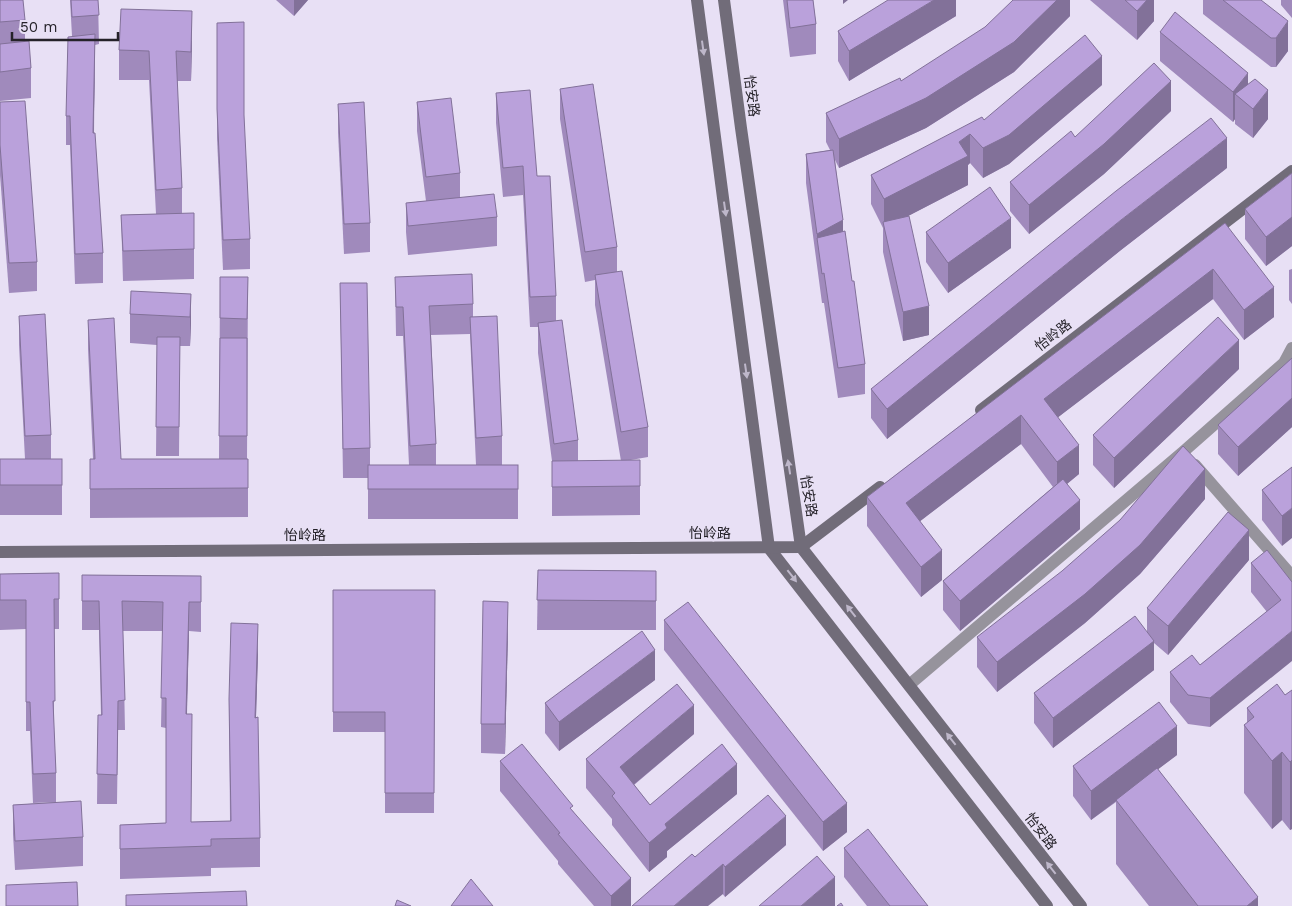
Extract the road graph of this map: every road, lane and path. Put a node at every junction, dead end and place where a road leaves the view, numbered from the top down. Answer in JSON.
{"nodes":[{"id":1,"x":697,"y":0,"type":"edge"},
{"id":2,"x":724,"y":0,"type":"edge"},
{"id":3,"x":1292,"y":171,"type":"edge"},
{"id":4,"x":1292,"y":348,"type":"edge"},
{"id":5,"x":968,"y":420,"type":"edge"},
{"id":6,"x":1183,"y":452,"type":"junction"},
{"id":7,"x":888,"y":480,"type":"edge"},
{"id":8,"x":802,"y":547,"type":"junction"},
{"id":9,"x":769,"y":548,"type":"junction"},
{"id":10,"x":0,"y":552,"type":"edge"},
{"id":11,"x":1292,"y":576,"type":"edge"},
{"id":12,"x":909,"y":685,"type":"junction"},
{"id":13,"x":1047,"y":906,"type":"edge"},
{"id":14,"x":1081,"y":906,"type":"edge"}],
"edges":[{"from":1,"to":9,"type":"street","one_way":true},
{"from":8,"to":2,"type":"street","name":"怡安路","one_way":true},
{"from":3,"to":5,"type":"street","name":"怡岭路"},
{"from":4,"to":6,"type":"street"},
{"from":6,"to":11,"type":"street"},
{"from":6,"to":12,"type":"street"},
{"from":7,"to":8,"type":"street"},
{"from":8,"to":9,"type":"street","name":"怡岭路"},
{"from":12,"to":8,"type":"street","name":"怡安路","one_way":true},
{"from":9,"to":10,"type":"street","name":"怡岭路"},
{"from":9,"to":13,"type":"street","one_way":true},
{"from":14,"to":12,"type":"street","name":"怡安路","one_way":true}]}
